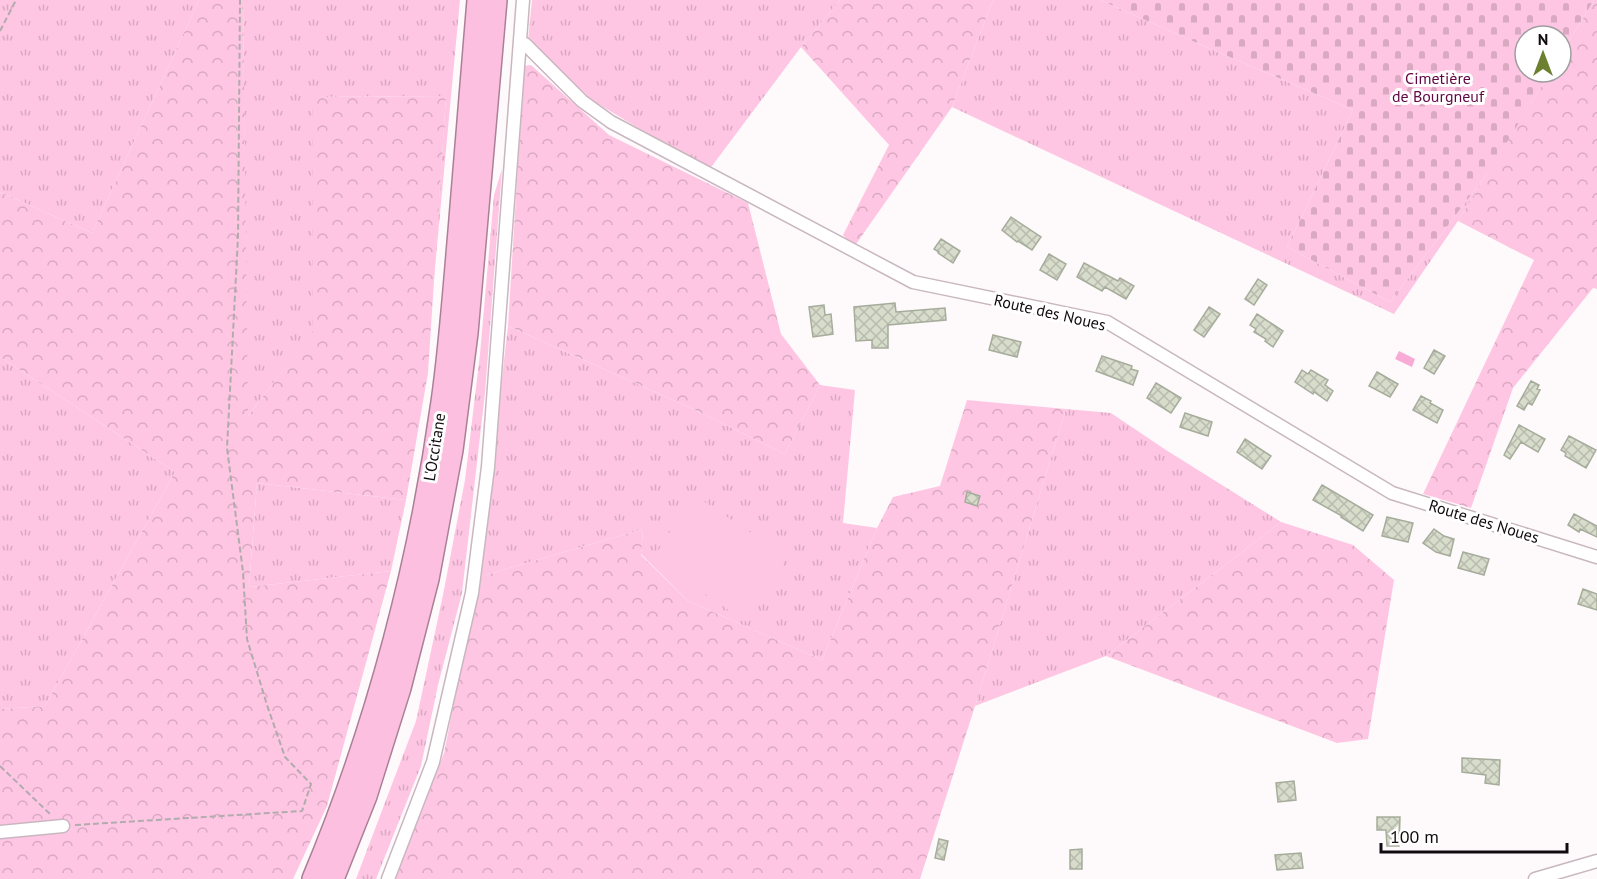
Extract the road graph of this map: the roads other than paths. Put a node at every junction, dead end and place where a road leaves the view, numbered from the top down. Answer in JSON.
{"nodes":[{"id":1,"x":478,"y":0,"type":"edge"},
{"id":2,"x":495,"y":0,"type":"edge"},
{"id":3,"x":523,"y":0,"type":"edge"},
{"id":4,"x":520,"y":44,"type":"junction"},
{"id":5,"x":1597,"y":557,"type":"edge"},
{"id":6,"x":63,"y":826,"type":"road end"},
{"id":7,"x":0,"y":832,"type":"edge"},
{"id":8,"x":1597,"y":861,"type":"edge"},
{"id":9,"x":313,"y":879,"type":"edge"},
{"id":10,"x":333,"y":879,"type":"edge"},
{"id":11,"x":388,"y":879,"type":"edge"},
{"id":12,"x":1535,"y":879,"type":"edge"}],
"edges":[{"from":1,"to":9,"type":"highway","name":"L'Occitane"},
{"from":2,"to":10,"type":"highway","name":"L'Occitane"},
{"from":3,"to":4,"type":"street"},
{"from":4,"to":5,"type":"street","name":"Route des Noues"},
{"from":4,"to":11,"type":"street"},
{"from":6,"to":7,"type":"street"},
{"from":8,"to":12,"type":"street"}]}
